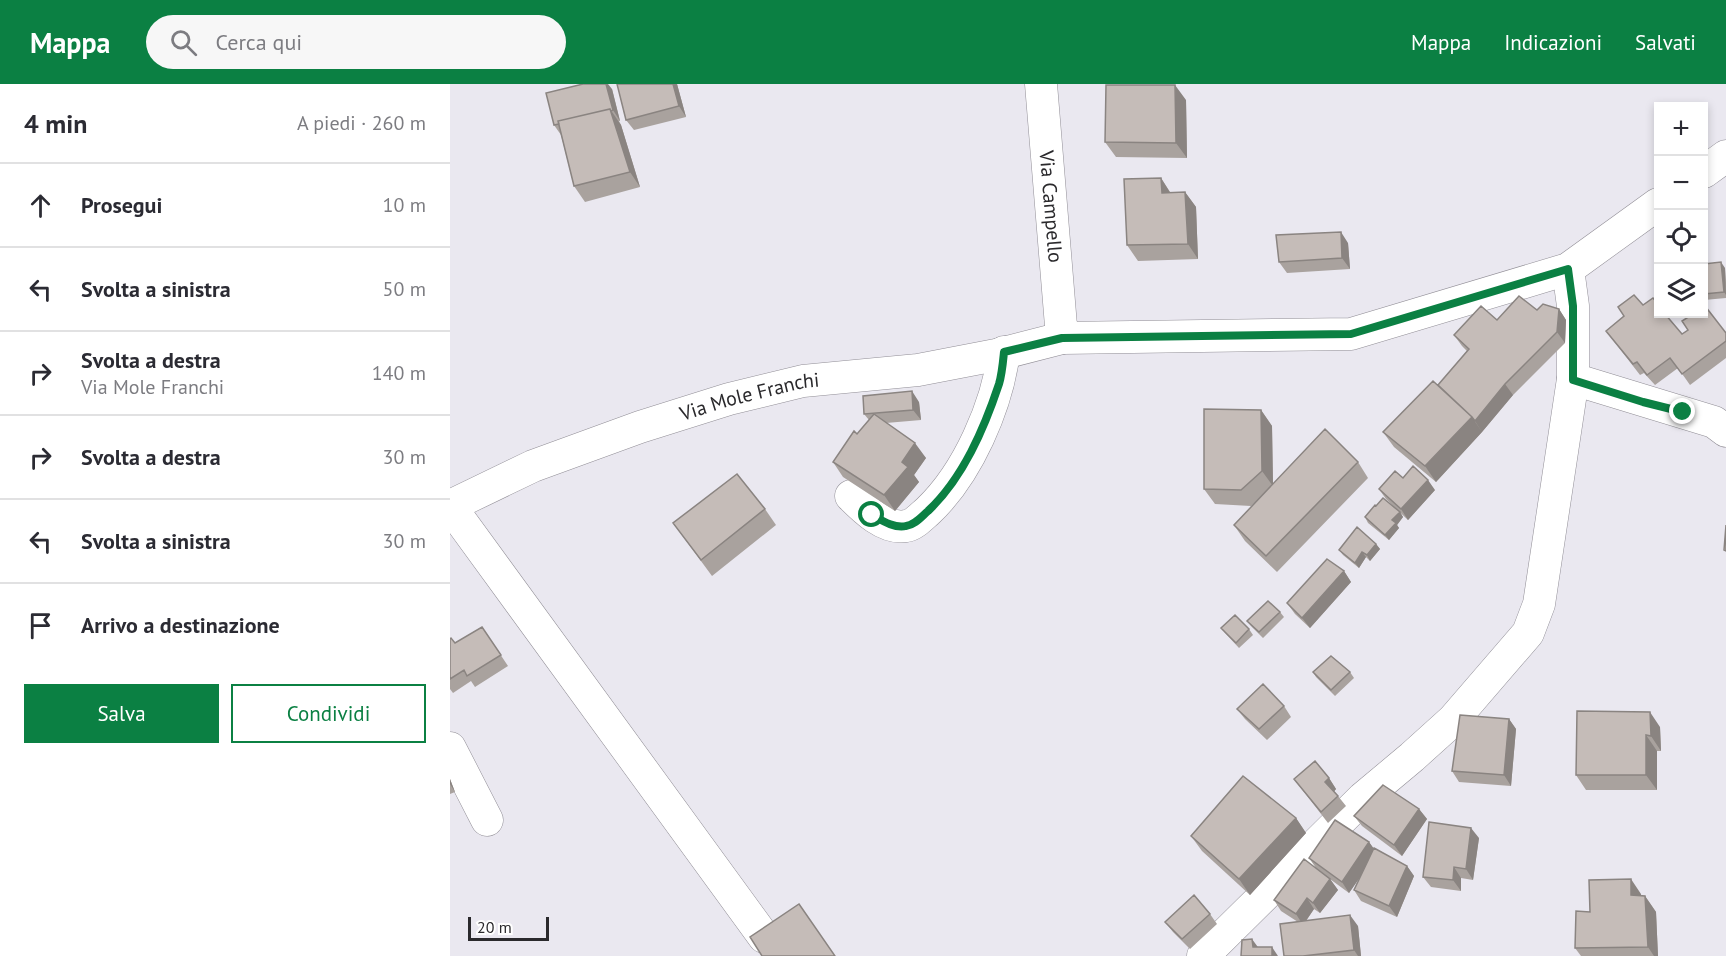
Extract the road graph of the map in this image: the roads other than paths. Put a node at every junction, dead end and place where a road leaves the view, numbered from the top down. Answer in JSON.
{"nodes":[{"id":1,"x":1041,"y":84,"type":"edge"},
{"id":2,"x":1726,"y":156,"type":"edge"},
{"id":3,"x":1708,"y":169,"type":"edge"},
{"id":4,"x":1654,"y":208,"type":"edge"},
{"id":5,"x":1568,"y":269,"type":"junction"},
{"id":6,"x":1061,"y":333,"type":"junction"},
{"id":7,"x":1004,"y":352,"type":"junction"},
{"id":8,"x":1573,"y":380,"type":"junction"},
{"id":9,"x":1726,"y":432,"type":"edge"},
{"id":10,"x":851,"y":496,"type":"dead end"},
{"id":11,"x":450,"y":506,"type":"edge"},
{"id":12,"x":450,"y":748,"type":"edge"},
{"id":13,"x":487,"y":820,"type":"dead end"},
{"id":14,"x":764,"y":937,"type":"edge"},
{"id":15,"x":1203,"y":956,"type":"edge"}],
"edges":[{"from":1,"to":6,"type":"street","name":"Via Campello"},
{"from":2,"to":3,"type":"street"},
{"from":4,"to":5,"type":"street","name":"Via Mole Franchi"},
{"from":5,"to":6,"type":"street","name":"Via Mole Franchi"},
{"from":5,"to":8,"type":"street"},
{"from":6,"to":7,"type":"street","name":"Via Mole Franchi"},
{"from":7,"to":10,"type":"street"},
{"from":7,"to":11,"type":"street","name":"Via Mole Franchi"},
{"from":8,"to":9,"type":"street"},
{"from":8,"to":15,"type":"street"},
{"from":11,"to":14,"type":"street"},
{"from":12,"to":13,"type":"street"}]}
